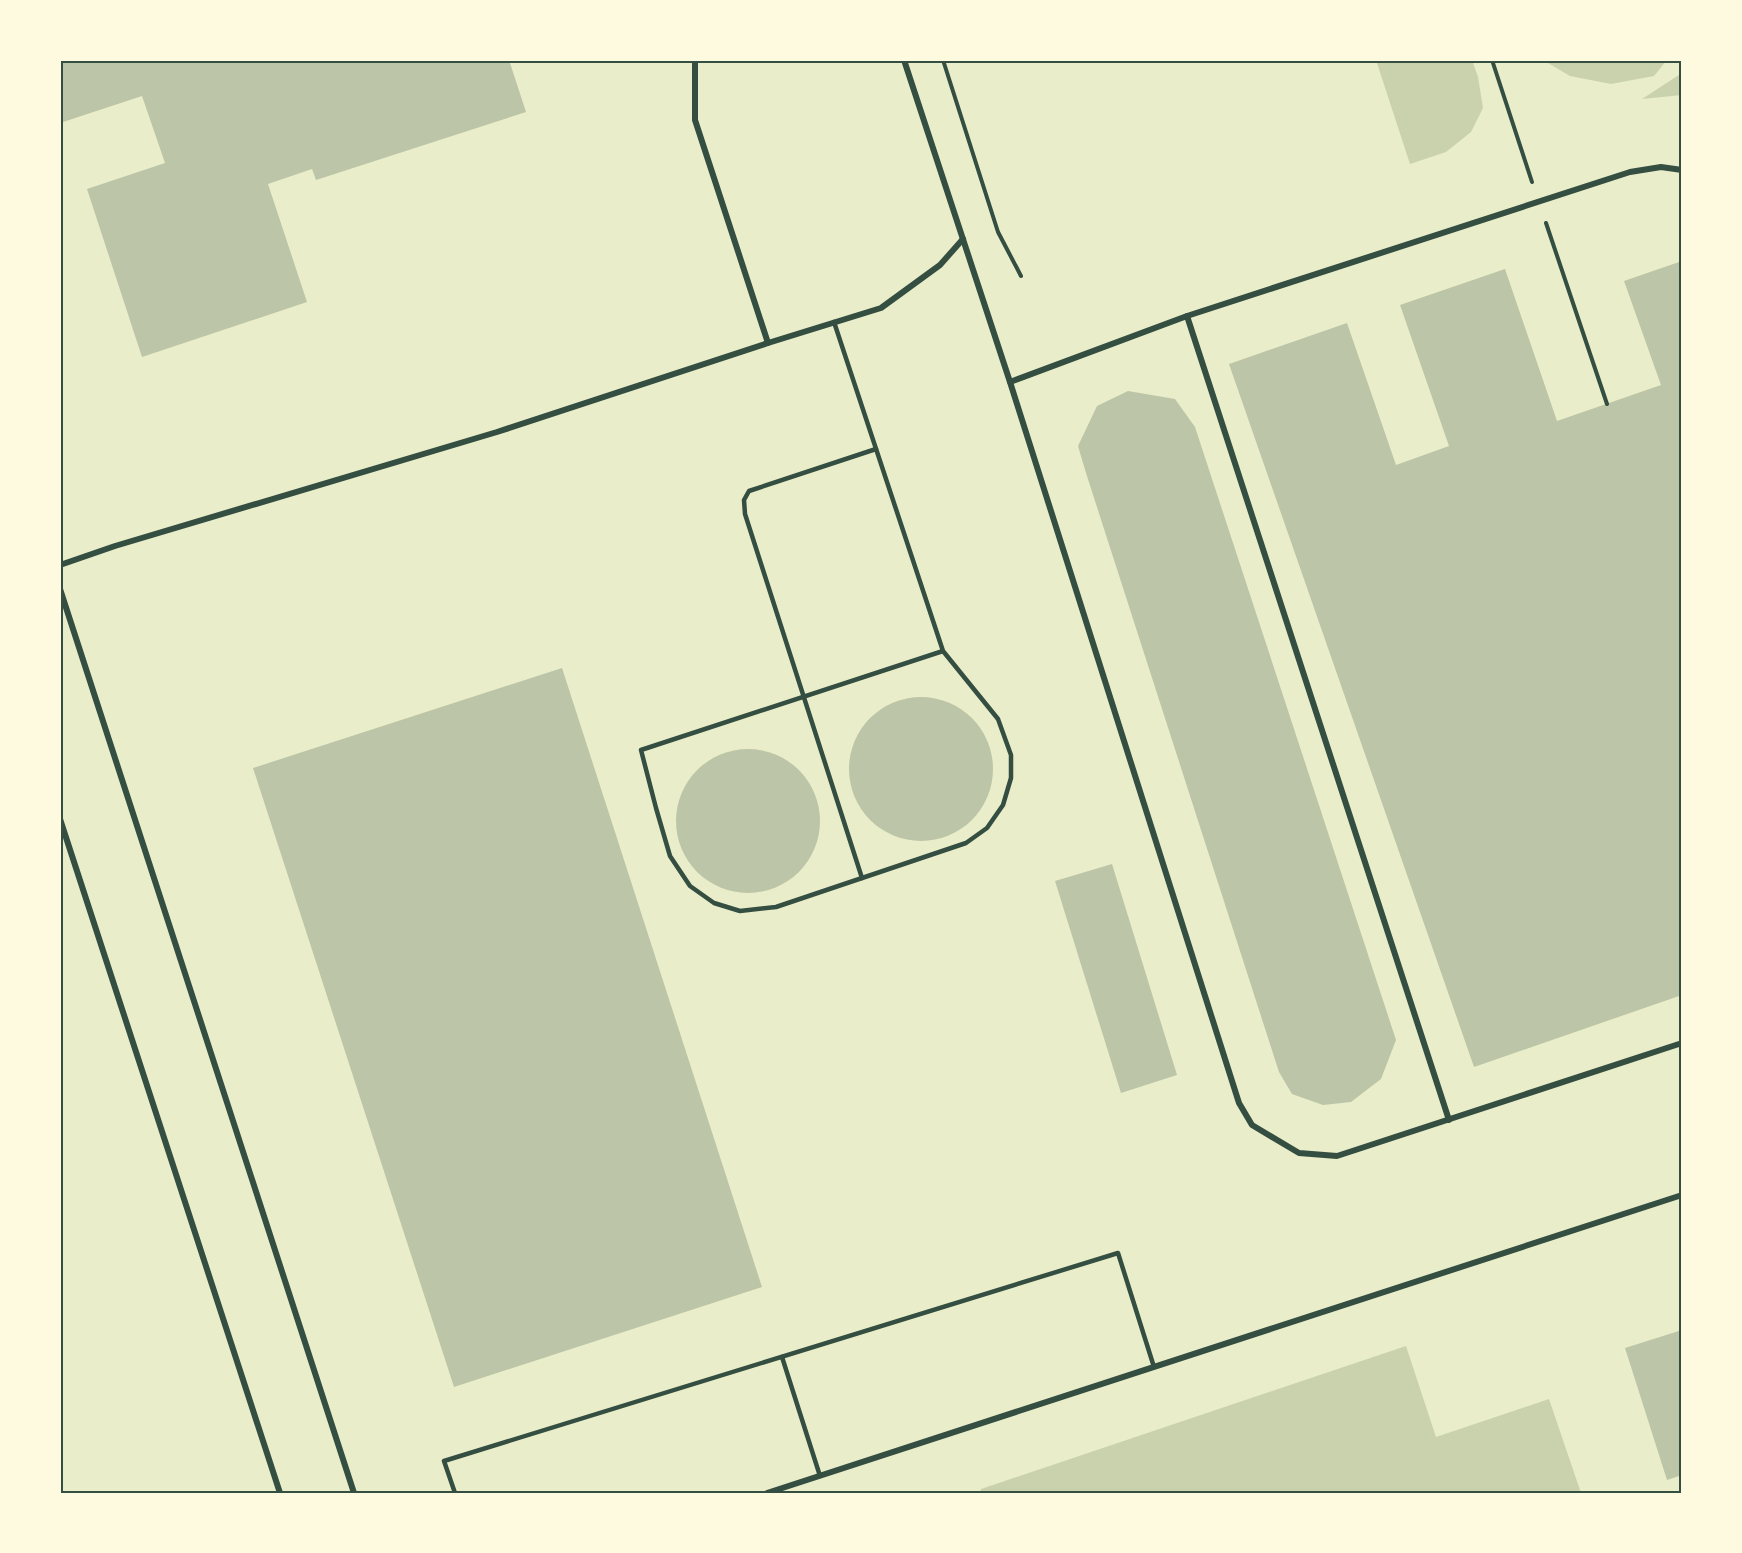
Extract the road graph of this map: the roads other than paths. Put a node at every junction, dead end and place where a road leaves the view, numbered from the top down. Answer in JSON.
{"nodes":[{"id":1,"x":695,"y":60,"type":"edge"},
{"id":2,"x":904,"y":60,"type":"edge"},
{"id":3,"x":1682,"y":170,"type":"edge"},
{"id":4,"x":963,"y":239,"type":"junction"},
{"id":5,"x":1187,"y":316,"type":"junction"},
{"id":6,"x":834,"y":322,"type":"junction"},
{"id":7,"x":768,"y":343,"type":"junction"},
{"id":8,"x":1010,"y":382,"type":"junction"},
{"id":9,"x":876,"y":448,"type":"junction"},
{"id":10,"x":60,"y":565,"type":"edge"},
{"id":11,"x":60,"y":589,"type":"edge"},
{"id":12,"x":943,"y":651,"type":"junction"},
{"id":13,"x":804,"y":697,"type":"junction"},
{"id":14,"x":60,"y":819,"type":"edge"},
{"id":15,"x":862,"y":878,"type":"junction"},
{"id":16,"x":1682,"y":1044,"type":"edge"},
{"id":17,"x":1449,"y":1120,"type":"junction"},
{"id":18,"x":1682,"y":1195,"type":"edge"},
{"id":19,"x":782,"y":1357,"type":"junction"},
{"id":20,"x":1155,"y":1367,"type":"junction"},
{"id":21,"x":819,"y":1476,"type":"junction"},
{"id":22,"x":280,"y":1493,"type":"edge"},
{"id":23,"x":354,"y":1493,"type":"edge"},
{"id":24,"x":455,"y":1493,"type":"edge"},
{"id":25,"x":767,"y":1493,"type":"edge"}],
"edges":[{"from":1,"to":7,"type":"street"},
{"from":2,"to":4,"type":"street"},
{"from":3,"to":5,"type":"street"},
{"from":4,"to":6,"type":"street"},
{"from":4,"to":8,"type":"street"},
{"from":5,"to":8,"type":"street"},
{"from":5,"to":17,"type":"street"},
{"from":6,"to":7,"type":"street"},
{"from":6,"to":9,"type":"lane"},
{"from":7,"to":10,"type":"street"},
{"from":8,"to":17,"type":"street"},
{"from":9,"to":12,"type":"lane"},
{"from":9,"to":13,"type":"lane"},
{"from":11,"to":23,"type":"street"},
{"from":12,"to":13,"type":"lane"},
{"from":12,"to":15,"type":"lane"},
{"from":13,"to":15,"type":"lane"},
{"from":13,"to":15,"type":"lane"},
{"from":14,"to":22,"type":"street"},
{"from":16,"to":17,"type":"street"},
{"from":18,"to":20,"type":"street"},
{"from":19,"to":20,"type":"lane"},
{"from":19,"to":21,"type":"lane"},
{"from":19,"to":24,"type":"lane"},
{"from":20,"to":21,"type":"street"},
{"from":21,"to":25,"type":"street"}]}
